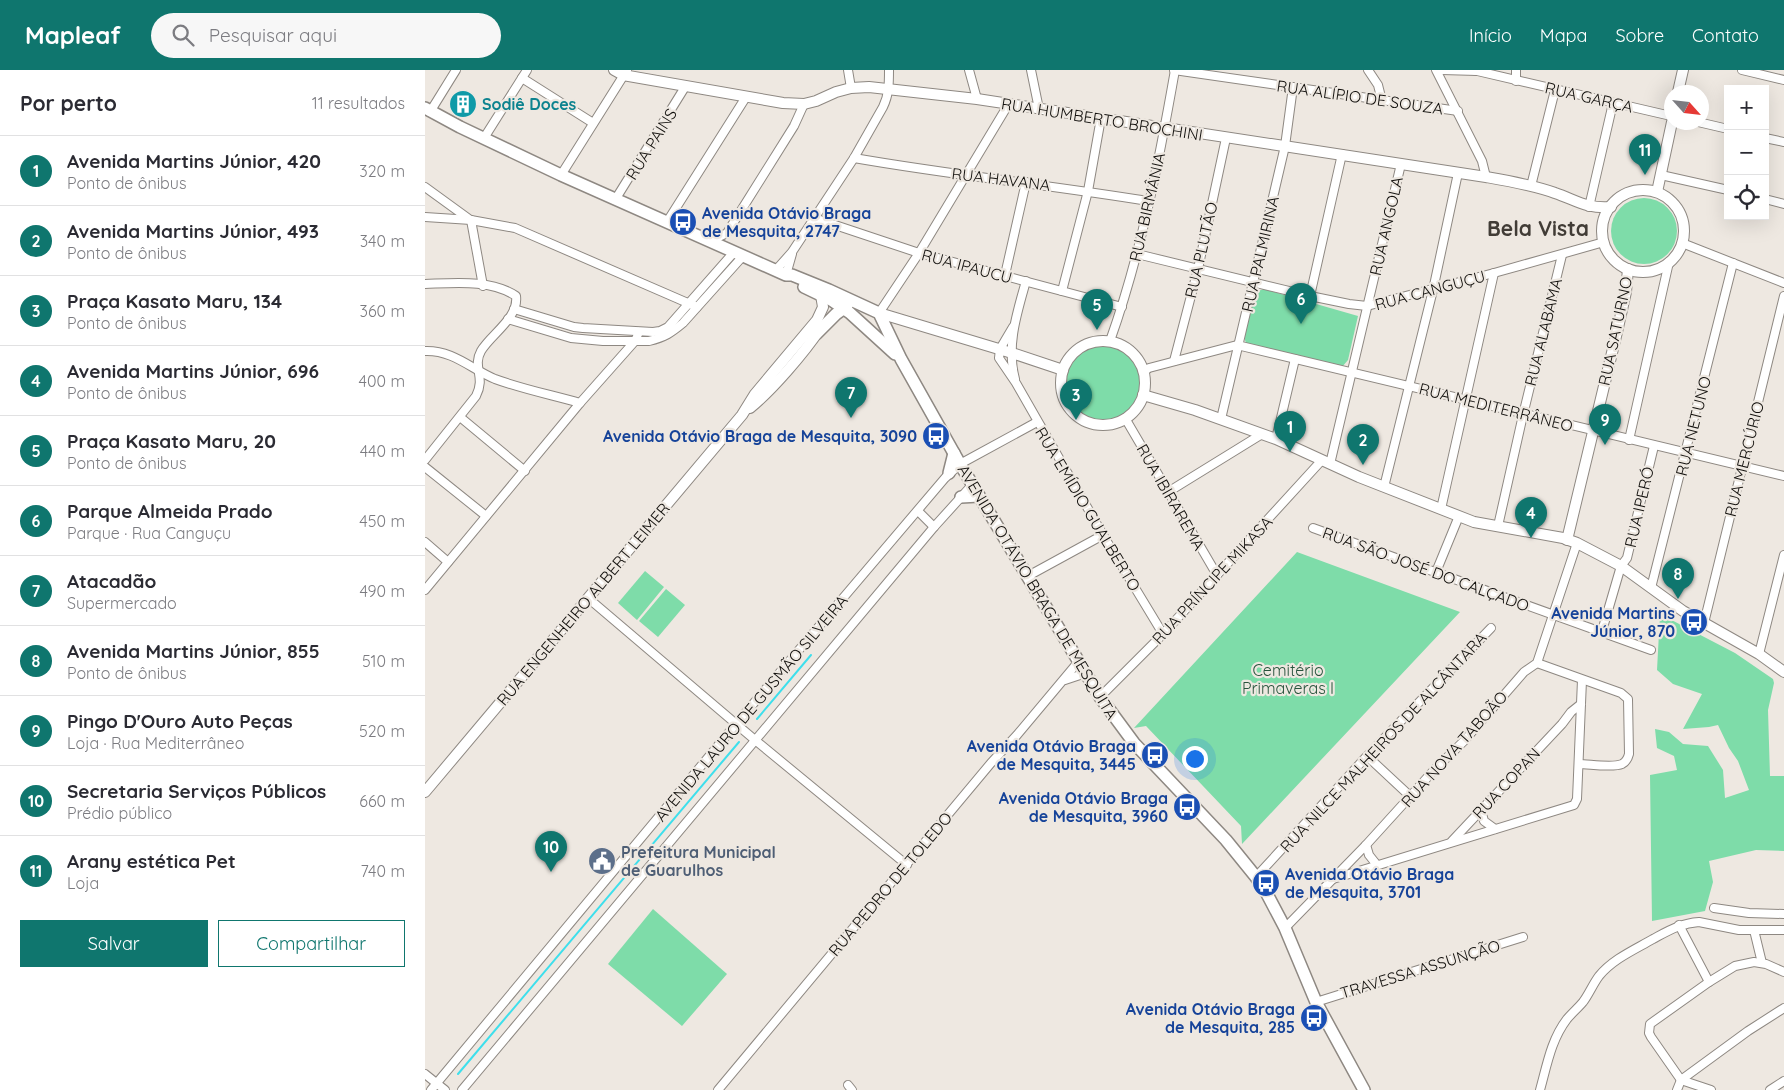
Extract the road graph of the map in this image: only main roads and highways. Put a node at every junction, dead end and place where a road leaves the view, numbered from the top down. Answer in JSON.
{"nodes":[{"id":1,"x":427,"y":110,"type":"edge"},
{"id":2,"x":827,"y":295,"type":"junction"},
{"id":3,"x":845,"y":308,"type":"junction"},
{"id":4,"x":879,"y":313,"type":"junction"},
{"id":5,"x":816,"y":334,"type":"road end"},
{"id":6,"x":901,"y":359,"type":"junction"},
{"id":7,"x":954,"y":453,"type":"junction"},
{"id":8,"x":949,"y":473,"type":"road end"},
{"id":9,"x":961,"y":496,"type":"road end"},
{"id":10,"x":979,"y":496,"type":"junction"},
{"id":11,"x":1364,"y":1090,"type":"edge"}],
"edges":[{"from":1,"to":2,"type":"main road"},
{"from":2,"to":3,"type":"main road"},
{"from":2,"to":4,"type":"main road"},
{"from":3,"to":4,"type":"main road"},
{"from":3,"to":5,"type":"main road"},
{"from":3,"to":6,"type":"main road","name":"AVENIDA OTÁVIO BRAGA DE MESQUITA"},
{"from":4,"to":6,"type":"main road","name":"AVENIDA OTÁVIO BRAGA DE MESQUITA"},
{"from":6,"to":7,"type":"main road","name":"AVENIDA OTÁVIO BRAGA DE MESQUITA"},
{"from":7,"to":8,"type":"main road"},
{"from":7,"to":10,"type":"main road","name":"AVENIDA OTÁVIO BRAGA DE MESQUITA"},
{"from":9,"to":10,"type":"main road"},
{"from":10,"to":11,"type":"main road","name":"AVENIDA OTÁVIO BRAGA DE MESQUITA"}]}
